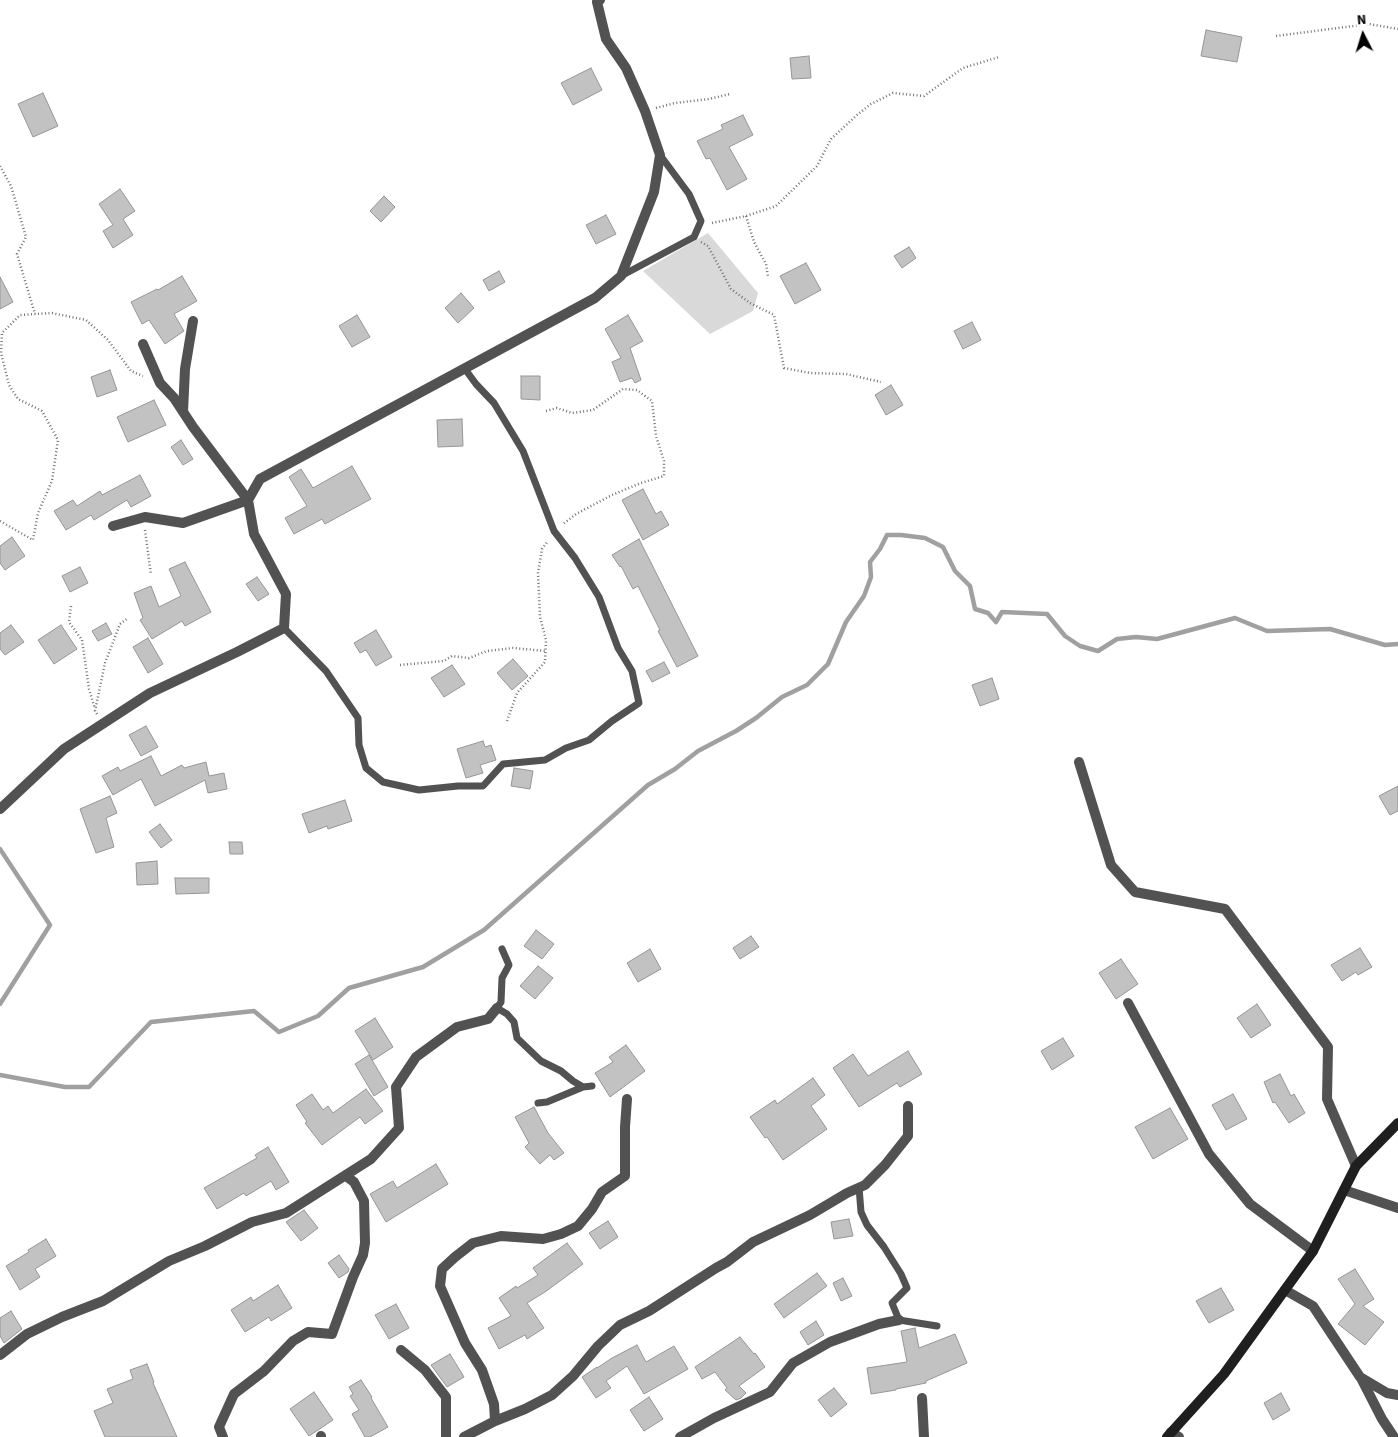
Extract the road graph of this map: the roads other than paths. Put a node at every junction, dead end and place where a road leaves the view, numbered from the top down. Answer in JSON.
{"nodes":[{"id":1,"x":598,"y":1,"type":"edge"},
{"id":2,"x":660,"y":155,"type":"junction"},
{"id":3,"x":621,"y":276,"type":"junction"},
{"id":4,"x":192,"y":321,"type":"dead end"},
{"id":5,"x":143,"y":344,"type":"dead end"},
{"id":6,"x":465,"y":369,"type":"junction"},
{"id":7,"x":183,"y":412,"type":"junction"},
{"id":8,"x":248,"y":500,"type":"junction"},
{"id":9,"x":113,"y":526,"type":"dead end"},
{"id":10,"x":284,"y":628,"type":"junction"},
{"id":11,"x":1079,"y":762,"type":"dead end"},
{"id":12,"x":0,"y":809,"type":"edge"},
{"id":13,"x":502,"y":948,"type":"dead end"},
{"id":14,"x":1128,"y":1003,"type":"dead end"},
{"id":15,"x":497,"y":1008,"type":"junction"},
{"id":16,"x":592,"y":1086,"type":"dead end"},
{"id":17,"x":583,"y":1087,"type":"junction"},
{"id":18,"x":627,"y":1099,"type":"dead end"},
{"id":19,"x":538,"y":1103,"type":"dead end"},
{"id":20,"x":908,"y":1106,"type":"dead end"},
{"id":21,"x":1398,"y":1123,"type":"edge"},
{"id":22,"x":1356,"y":1166,"type":"junction"},
{"id":23,"x":346,"y":1176,"type":"junction"},
{"id":24,"x":859,"y":1188,"type":"junction"},
{"id":25,"x":1344,"y":1190,"type":"junction"},
{"id":26,"x":1398,"y":1208,"type":"edge"},
{"id":27,"x":1312,"y":1251,"type":"junction"},
{"id":28,"x":1285,"y":1290,"type":"junction"},
{"id":29,"x":899,"y":1320,"type":"junction"},
{"id":30,"x":937,"y":1326,"type":"dead end"},
{"id":31,"x":401,"y":1350,"type":"dead end"},
{"id":32,"x":0,"y":1355,"type":"edge"},
{"id":33,"x":1360,"y":1377,"type":"junction"},
{"id":34,"x":1398,"y":1395,"type":"edge"},
{"id":35,"x":922,"y":1398,"type":"dead end"},
{"id":36,"x":495,"y":1421,"type":"junction"},
{"id":37,"x":1173,"y":1435,"type":"edge"},
{"id":38,"x":223,"y":1437,"type":"edge"},
{"id":39,"x":446,"y":1437,"type":"edge"},
{"id":40,"x":464,"y":1437,"type":"edge"},
{"id":41,"x":680,"y":1437,"type":"edge"},
{"id":42,"x":924,"y":1437,"type":"edge"},
{"id":43,"x":1394,"y":1437,"type":"edge"}],
"edges":[{"from":1,"to":2,"type":"street"},
{"from":2,"to":3,"type":"street"},
{"from":2,"to":3,"type":"lane"},
{"from":3,"to":6,"type":"street"},
{"from":4,"to":7,"type":"street"},
{"from":5,"to":7,"type":"street"},
{"from":6,"to":8,"type":"street"},
{"from":6,"to":10,"type":"lane"},
{"from":7,"to":8,"type":"street"},
{"from":8,"to":9,"type":"street"},
{"from":8,"to":10,"type":"street"},
{"from":10,"to":12,"type":"street"},
{"from":11,"to":22,"type":"street"},
{"from":13,"to":15,"type":"lane"},
{"from":14,"to":27,"type":"street"},
{"from":15,"to":17,"type":"lane"},
{"from":15,"to":23,"type":"street"},
{"from":16,"to":17,"type":"lane"},
{"from":17,"to":19,"type":"lane"},
{"from":18,"to":36,"type":"street"},
{"from":20,"to":24,"type":"street"},
{"from":21,"to":22,"type":"street"},
{"from":22,"to":25,"type":"street"},
{"from":23,"to":32,"type":"street"},
{"from":23,"to":38,"type":"street"},
{"from":24,"to":29,"type":"lane"},
{"from":24,"to":36,"type":"street"},
{"from":25,"to":26,"type":"street"},
{"from":25,"to":27,"type":"street"},
{"from":27,"to":28,"type":"street"},
{"from":28,"to":33,"type":"street"},
{"from":28,"to":37,"type":"street"},
{"from":29,"to":30,"type":"lane"},
{"from":29,"to":41,"type":"street"},
{"from":31,"to":39,"type":"street"},
{"from":33,"to":34,"type":"street"},
{"from":33,"to":43,"type":"street"},
{"from":35,"to":42,"type":"street"},
{"from":36,"to":40,"type":"street"}]}
